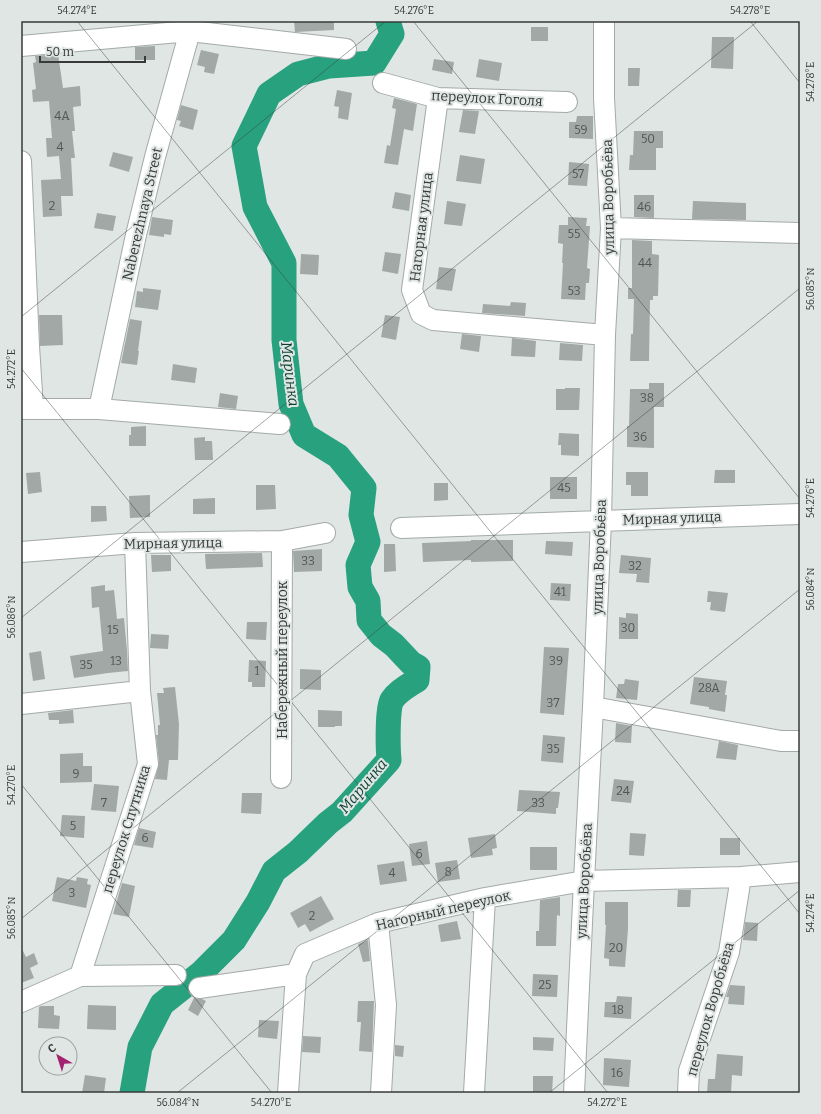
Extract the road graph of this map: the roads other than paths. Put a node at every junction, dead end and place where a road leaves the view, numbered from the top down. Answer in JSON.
{"nodes":[{"id":1,"x":604,"y":21,"type":"edge"},
{"id":2,"x":191,"y":26,"type":"edge"},
{"id":3,"x":21,"y":46,"type":"edge"},
{"id":4,"x":346,"y":49,"type":"dead end"},
{"id":5,"x":383,"y":83,"type":"dead end"},
{"id":6,"x":438,"y":98,"type":"junction"},
{"id":7,"x":567,"y":102,"type":"dead end"},
{"id":8,"x":21,"y":161,"type":"edge"},
{"id":9,"x":611,"y":228,"type":"junction"},
{"id":10,"x":800,"y":232,"type":"edge"},
{"id":11,"x":605,"y":335,"type":"junction"},
{"id":12,"x":25,"y":346,"type":"edge"},
{"id":13,"x":27,"y":408,"type":"edge"},
{"id":14,"x":99,"y":409,"type":"junction"},
{"id":15,"x":280,"y":424,"type":"dead end"},
{"id":16,"x":800,"y":514,"type":"edge"},
{"id":17,"x":600,"y":520,"type":"junction"},
{"id":18,"x":401,"y":528,"type":"dead end"},
{"id":19,"x":325,"y":532,"type":"dead end"},
{"id":20,"x":282,"y":541,"type":"junction"},
{"id":21,"x":135,"y":543,"type":"junction"},
{"id":22,"x":21,"y":552,"type":"edge"},
{"id":23,"x":140,"y":691,"type":"junction"},
{"id":24,"x":21,"y":704,"type":"edge"},
{"id":25,"x":593,"y":707,"type":"junction"},
{"id":26,"x":800,"y":741,"type":"edge"},
{"id":27,"x":281,"y":778,"type":"dead end"},
{"id":28,"x":800,"y":872,"type":"edge"},
{"id":29,"x":741,"y":877,"type":"junction"},
{"id":30,"x":584,"y":880,"type":"junction"},
{"id":31,"x":485,"y":898,"type":"junction"},
{"id":32,"x":378,"y":923,"type":"junction"},
{"id":33,"x":176,"y":974,"type":"dead end"},
{"id":34,"x":296,"y":974,"type":"junction"},
{"id":35,"x":80,"y":976,"type":"junction"},
{"id":36,"x":199,"y":988,"type":"dead end"},
{"id":37,"x":21,"y":1002,"type":"edge"},
{"id":38,"x":288,"y":1093,"type":"edge"},
{"id":39,"x":381,"y":1093,"type":"edge"},
{"id":40,"x":474,"y":1093,"type":"edge"},
{"id":41,"x":574,"y":1093,"type":"edge"},
{"id":42,"x":688,"y":1093,"type":"edge"}],
"edges":[{"from":1,"to":9,"type":"street","name":"улица Воробьёва"},
{"from":2,"to":3,"type":"street"},
{"from":2,"to":4,"type":"street"},
{"from":2,"to":14,"type":"street","name":"Naberezhnaya Street"},
{"from":5,"to":6,"type":"street","name":"переулок Гоголя"},
{"from":6,"to":7,"type":"street","name":"переулок Гоголя"},
{"from":6,"to":11,"type":"street","name":"Нагорная улица"},
{"from":8,"to":12,"type":"street"},
{"from":9,"to":10,"type":"street"},
{"from":9,"to":11,"type":"street","name":"улица Воробьёва"},
{"from":11,"to":17,"type":"street","name":"улица Воробьёва"},
{"from":12,"to":13,"type":"street"},
{"from":13,"to":14,"type":"street"},
{"from":14,"to":15,"type":"street"},
{"from":16,"to":17,"type":"street","name":"Мирная улица"},
{"from":17,"to":18,"type":"street","name":"Мирная улица"},
{"from":17,"to":25,"type":"street","name":"улица Воробьёва"},
{"from":19,"to":20,"type":"street","name":"Мирная улица"},
{"from":20,"to":21,"type":"street","name":"Мирная улица"},
{"from":20,"to":27,"type":"street","name":"Набережный переулок"},
{"from":21,"to":22,"type":"street","name":"Мирная улица"},
{"from":21,"to":23,"type":"street","name":"переулок Спутника"},
{"from":23,"to":24,"type":"street"},
{"from":23,"to":35,"type":"street","name":"переулок Спутника"},
{"from":25,"to":26,"type":"street"},
{"from":25,"to":30,"type":"street","name":"улица Воробьёва"},
{"from":28,"to":29,"type":"street","name":"Нагорный переулок"},
{"from":29,"to":30,"type":"street","name":"Нагорный переулок"},
{"from":29,"to":42,"type":"street","name":"переулок Воробьёва"},
{"from":30,"to":31,"type":"street","name":"Нагорный переулок"},
{"from":30,"to":41,"type":"street","name":"улица Воробьёва"},
{"from":31,"to":32,"type":"street","name":"Нагорный переулок"},
{"from":31,"to":40,"type":"street"},
{"from":32,"to":34,"type":"street","name":"Нагорный переулок"},
{"from":32,"to":39,"type":"street"},
{"from":33,"to":35,"type":"street"},
{"from":34,"to":36,"type":"street"},
{"from":34,"to":38,"type":"street"},
{"from":35,"to":37,"type":"street"}]}
